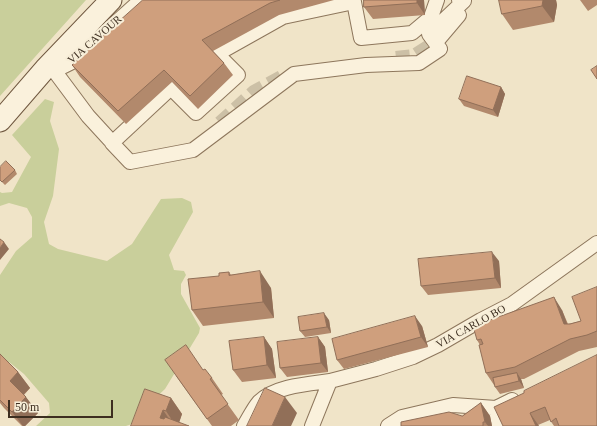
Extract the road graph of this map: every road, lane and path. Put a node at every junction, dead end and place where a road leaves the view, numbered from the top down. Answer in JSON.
{"nodes":[{"id":1,"x":111,"y":0,"type":"edge"},
{"id":2,"x":141,"y":0,"type":"edge"},
{"id":3,"x":437,"y":0,"type":"edge"},
{"id":4,"x":459,"y":0,"type":"edge"},
{"id":5,"x":473,"y":0,"type":"edge"},
{"id":6,"x":437,"y":41,"type":"tunnel mouth"},
{"id":7,"x":49,"y":69,"type":"junction"},
{"id":8,"x":0,"y":121,"type":"edge"},
{"id":9,"x":110,"y":140,"type":"dead end"},
{"id":10,"x":597,"y":243,"type":"edge"},
{"id":11,"x":330,"y":381,"type":"junction"},
{"id":12,"x":524,"y":394,"type":"edge"},
{"id":13,"x":496,"y":408,"type":"junction"},
{"id":14,"x":244,"y":426,"type":"edge"},
{"id":15,"x":312,"y":426,"type":"edge"},
{"id":16,"x":388,"y":426,"type":"edge"},
{"id":17,"x":496,"y":426,"type":"edge"}],
"edges":[{"from":1,"to":7,"type":"main road","name":"VIA CAVOUR"},
{"from":2,"to":7,"type":"street","name":"VIA CAVOUR"},
{"from":3,"to":4,"type":"street"},
{"from":5,"to":6,"type":"street"},
{"from":7,"to":8,"type":"main road","name":"VIA CAVOUR"},
{"from":7,"to":9,"type":"street"},
{"from":10,"to":11,"type":"street","name":"VIA CARLO BO"},
{"from":11,"to":14,"type":"street","name":"VIA CARLO BO"},
{"from":11,"to":15,"type":"street"},
{"from":12,"to":13,"type":"street"},
{"from":13,"to":16,"type":"street"},
{"from":13,"to":17,"type":"street"}]}
